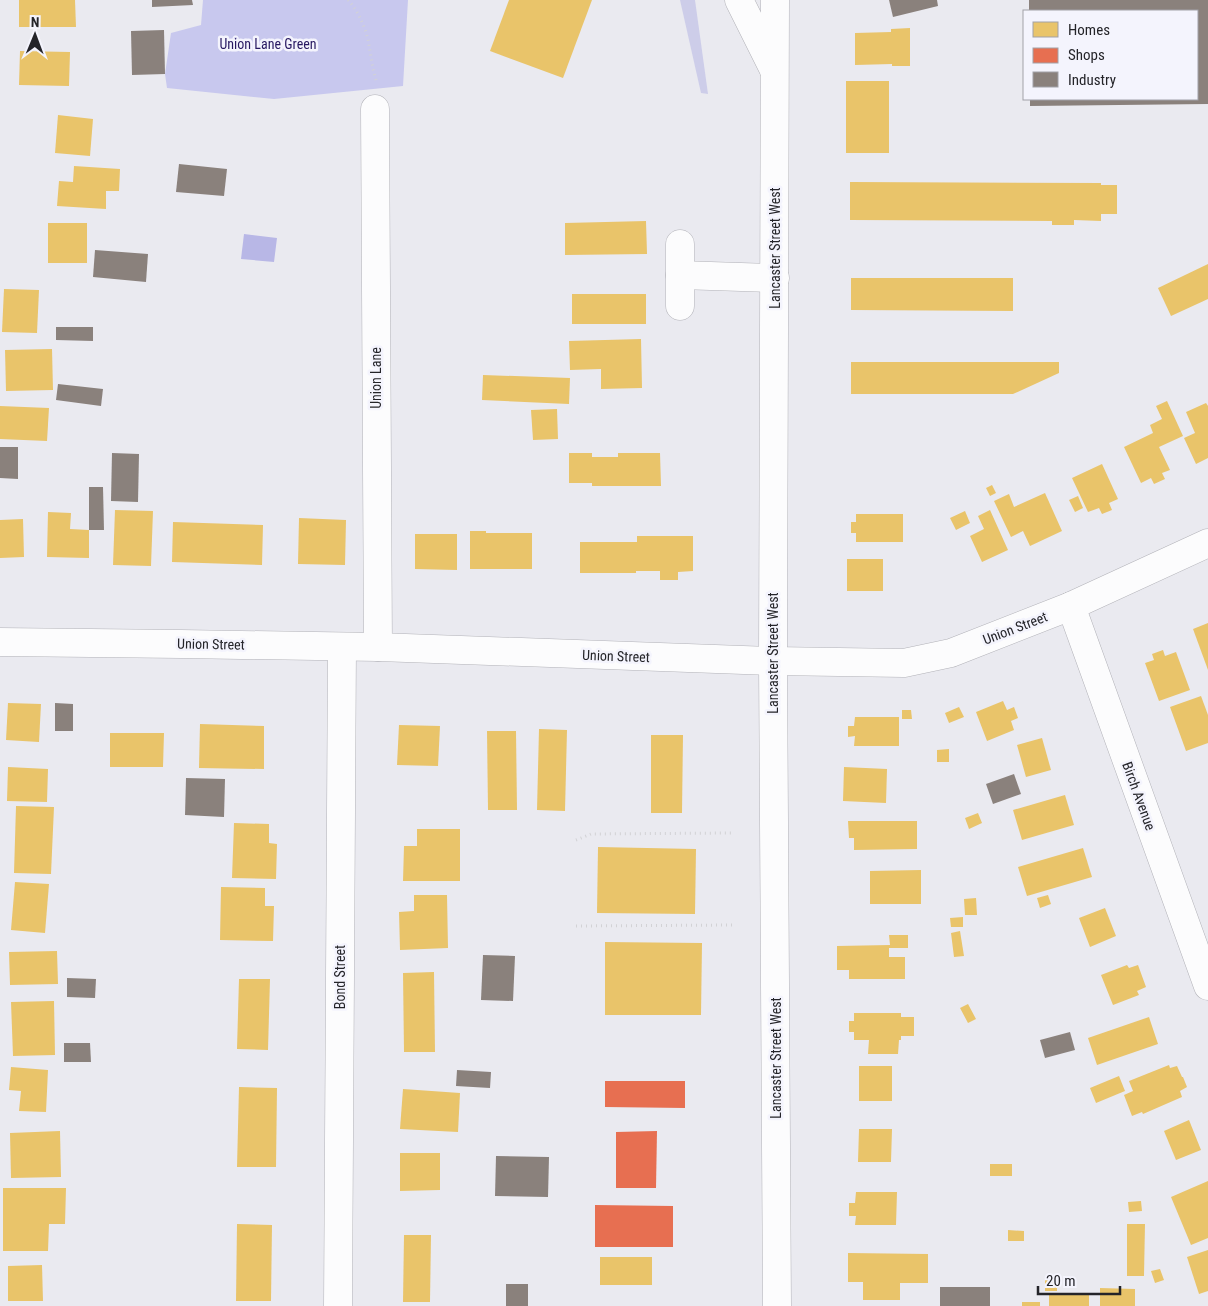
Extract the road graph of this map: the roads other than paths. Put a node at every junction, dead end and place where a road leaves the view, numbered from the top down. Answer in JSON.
{"nodes":[{"id":1,"x":739,"y":0,"type":"edge"},
{"id":2,"x":775,"y":0,"type":"edge"},
{"id":3,"x":774,"y":70,"type":"junction"},
{"id":4,"x":375,"y":109,"type":"road end"},
{"id":5,"x":680,"y":244,"type":"dead end"},
{"id":6,"x":680,"y":275,"type":"junction"},
{"id":7,"x":774,"y":278,"type":"junction"},
{"id":8,"x":680,"y":306,"type":"dead end"},
{"id":9,"x":1208,"y":543,"type":"edge"},
{"id":10,"x":1071,"y":606,"type":"junction"},
{"id":11,"x":0,"y":642,"type":"edge"},
{"id":12,"x":342,"y":647,"type":"junction"},
{"id":13,"x":378,"y":648,"type":"junction"},
{"id":14,"x":773,"y":661,"type":"junction"},
{"id":15,"x":1208,"y":986,"type":"edge"},
{"id":16,"x":338,"y":1306,"type":"edge"},
{"id":17,"x":777,"y":1306,"type":"edge"}],
"edges":[{"from":1,"to":3,"type":"main road"},
{"from":2,"to":3,"type":"main road","name":"Lancaster Street West"},
{"from":3,"to":7,"type":"main road","name":"Lancaster Street West"},
{"from":4,"to":13,"type":"main road","name":"Union Lane"},
{"from":5,"to":6,"type":"main road"},
{"from":6,"to":7,"type":"main road"},
{"from":6,"to":8,"type":"main road"},
{"from":7,"to":14,"type":"main road","name":"Lancaster Street West"},
{"from":9,"to":10,"type":"main road","name":"Union Street"},
{"from":10,"to":14,"type":"main road","name":"Union Street"},
{"from":10,"to":15,"type":"main road","name":"Birch Avenue"},
{"from":11,"to":12,"type":"main road","name":"Union Street"},
{"from":12,"to":13,"type":"main road","name":"Union Street"},
{"from":12,"to":16,"type":"main road","name":"Bond Street"},
{"from":13,"to":14,"type":"main road","name":"Union Street"},
{"from":14,"to":17,"type":"main road","name":"Lancaster Street West"}]}
